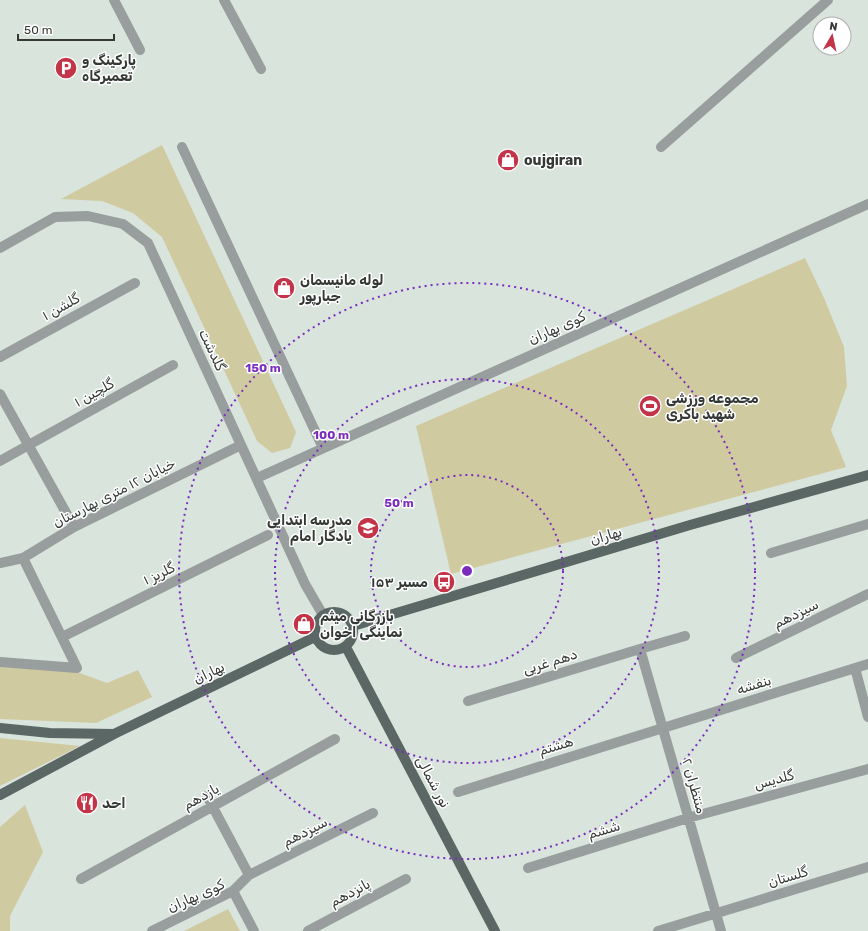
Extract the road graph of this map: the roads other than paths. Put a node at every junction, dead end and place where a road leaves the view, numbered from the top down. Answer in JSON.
{"nodes":[{"id":1,"x":114,"y":0,"type":"edge"},
{"id":2,"x":224,"y":0,"type":"edge"},
{"id":3,"x":828,"y":0,"type":"edge"},
{"id":4,"x":140,"y":50,"type":"dead end"},
{"id":5,"x":260,"y":69,"type":"dead end"},
{"id":6,"x":182,"y":147,"type":"dead end"},
{"id":7,"x":661,"y":147,"type":"dead end"},
{"id":8,"x":868,"y":204,"type":"edge"},
{"id":9,"x":0,"y":248,"type":"edge"},
{"id":10,"x":135,"y":282,"type":"dead end"},
{"id":11,"x":0,"y":357,"type":"edge"},
{"id":12,"x":173,"y":365,"type":"dead end"},
{"id":13,"x":0,"y":394,"type":"edge"},
{"id":14,"x":241,"y":445,"type":"junction"},
{"id":15,"x":29,"y":446,"type":"junction"},
{"id":16,"x":323,"y":448,"type":"junction"},
{"id":17,"x":0,"y":461,"type":"edge"},
{"id":18,"x":868,"y":475,"type":"edge"},
{"id":19,"x":257,"y":478,"type":"junction"},
{"id":20,"x":868,"y":524,"type":"edge"},
{"id":21,"x":74,"y":527,"type":"junction"},
{"id":22,"x":268,"y":535,"type":"dead end"},
{"id":23,"x":771,"y":553,"type":"dead end"},
{"id":24,"x":23,"y":558,"type":"junction"},
{"id":25,"x":0,"y":563,"type":"edge"},
{"id":26,"x":868,"y":594,"type":"edge"},
{"id":27,"x":322,"y":615,"type":"junction"},
{"id":28,"x":353,"y":626,"type":"junction"},
{"id":29,"x":685,"y":636,"type":"dead end"},
{"id":30,"x":62,"y":637,"type":"junction"},
{"id":31,"x":315,"y":637,"type":"junction"},
{"id":32,"x":346,"y":647,"type":"junction"},
{"id":33,"x":640,"y":649,"type":"junction"},
{"id":34,"x":736,"y":658,"type":"dead end"},
{"id":35,"x":0,"y":662,"type":"edge"},
{"id":36,"x":868,"y":664,"type":"edge"},
{"id":37,"x":855,"y":668,"type":"junction"},
{"id":38,"x":468,"y":701,"type":"dead end"},
{"id":39,"x":868,"y":717,"type":"edge"},
{"id":40,"x":0,"y":728,"type":"edge"},
{"id":41,"x":662,"y":728,"type":"junction"},
{"id":42,"x":114,"y":734,"type":"junction"},
{"id":43,"x":336,"y":739,"type":"dead end"},
{"id":44,"x":868,"y":769,"type":"edge"},
{"id":45,"x":458,"y":792,"type":"dead end"},
{"id":46,"x":0,"y":795,"type":"edge"},
{"id":47,"x":207,"y":796,"type":"dead end"},
{"id":48,"x":213,"y":806,"type":"junction"},
{"id":49,"x":373,"y":813,"type":"dead end"},
{"id":50,"x":688,"y":818,"type":"junction"},
{"id":51,"x":868,"y":867,"type":"edge"},
{"id":52,"x":528,"y":868,"type":"dead end"},
{"id":53,"x":249,"y":875,"type":"junction"},
{"id":54,"x":81,"y":879,"type":"dead end"},
{"id":55,"x":406,"y":879,"type":"dead end"},
{"id":56,"x":233,"y":891,"type":"junction"},
{"id":57,"x":716,"y":914,"type":"junction"},
{"id":58,"x":152,"y":931,"type":"edge"},
{"id":59,"x":254,"y":931,"type":"edge"},
{"id":60,"x":308,"y":931,"type":"edge"},
{"id":61,"x":495,"y":931,"type":"edge"},
{"id":62,"x":658,"y":931,"type":"edge"},
{"id":63,"x":721,"y":931,"type":"edge"}],
"edges":[{"from":1,"to":4,"type":"street"},
{"from":2,"to":5,"type":"street"},
{"from":3,"to":7,"type":"street"},
{"from":6,"to":16,"type":"street"},
{"from":8,"to":16,"type":"street","name":"کوی بهاران"},
{"from":9,"to":14,"type":"street","name":"گلدشت"},
{"from":10,"to":11,"type":"street","name":"گلشن ۱"},
{"from":12,"to":15,"type":"street","name":"گلچین ۱"},
{"from":13,"to":15,"type":"street"},
{"from":14,"to":19,"type":"street","name":"گلدشت"},
{"from":14,"to":21,"type":"street","name":"خیابان ۱۲ متری بهارستان"},
{"from":15,"to":17,"type":"street","name":"گلچین ۱"},
{"from":15,"to":21,"type":"street"},
{"from":16,"to":19,"type":"street","name":"کوی بهاران"},
{"from":18,"to":28,"type":"main road","name":"بهاران"},
{"from":19,"to":27,"type":"street","name":"گلدشت"},
{"from":20,"to":23,"type":"street"},
{"from":21,"to":24,"type":"street","name":"خیابان ۱۲ متری بهارستان"},
{"from":22,"to":30,"type":"street","name":"گلریز ۱"},
{"from":24,"to":25,"type":"street","name":"خیابان ۱۲ متری بهارستان"},
{"from":24,"to":30,"type":"street"},
{"from":26,"to":34,"type":"street","name":"سیزدهم"},
{"from":27,"to":28,"type":"main road"},
{"from":27,"to":31,"type":"main road"},
{"from":28,"to":32,"type":"main road"},
{"from":29,"to":33,"type":"street","name":"دهم غربی"},
{"from":30,"to":35,"type":"street"},
{"from":31,"to":32,"type":"main road"},
{"from":31,"to":42,"type":"main road","name":"بهاران"},
{"from":32,"to":61,"type":"main road","name":"نور شمالی"},
{"from":33,"to":38,"type":"street","name":"دهم غربی"},
{"from":33,"to":41,"type":"street","name":"منتظران ۲"},
{"from":36,"to":37,"type":"street"},
{"from":37,"to":39,"type":"street"},
{"from":37,"to":41,"type":"street","name":"بنفشه"},
{"from":40,"to":42,"type":"main road","name":"بهاران"},
{"from":41,"to":45,"type":"street","name":"هشتم"},
{"from":41,"to":50,"type":"street","name":"منتظران ۲"},
{"from":42,"to":46,"type":"main road","name":"بهاران"},
{"from":43,"to":48,"type":"street","name":"یازدهم"},
{"from":44,"to":50,"type":"street","name":"گلدیس"},
{"from":47,"to":48,"type":"street"},
{"from":48,"to":53,"type":"street"},
{"from":48,"to":54,"type":"street","name":"یازدهم"},
{"from":49,"to":53,"type":"street","name":"سیزدهم"},
{"from":50,"to":52,"type":"street","name":"ششم"},
{"from":50,"to":57,"type":"street","name":"منتظران ۲"},
{"from":51,"to":57,"type":"street","name":"گلستان"},
{"from":53,"to":56,"type":"street","name":"سیزدهم"},
{"from":55,"to":60,"type":"street","name":"پانزدهم"},
{"from":56,"to":58,"type":"street","name":"کوی بهاران"},
{"from":56,"to":59,"type":"street","name":"کوی بهاران"},
{"from":57,"to":62,"type":"street","name":"گلستان"},
{"from":57,"to":63,"type":"street","name":"منتظران ۲"}]}
